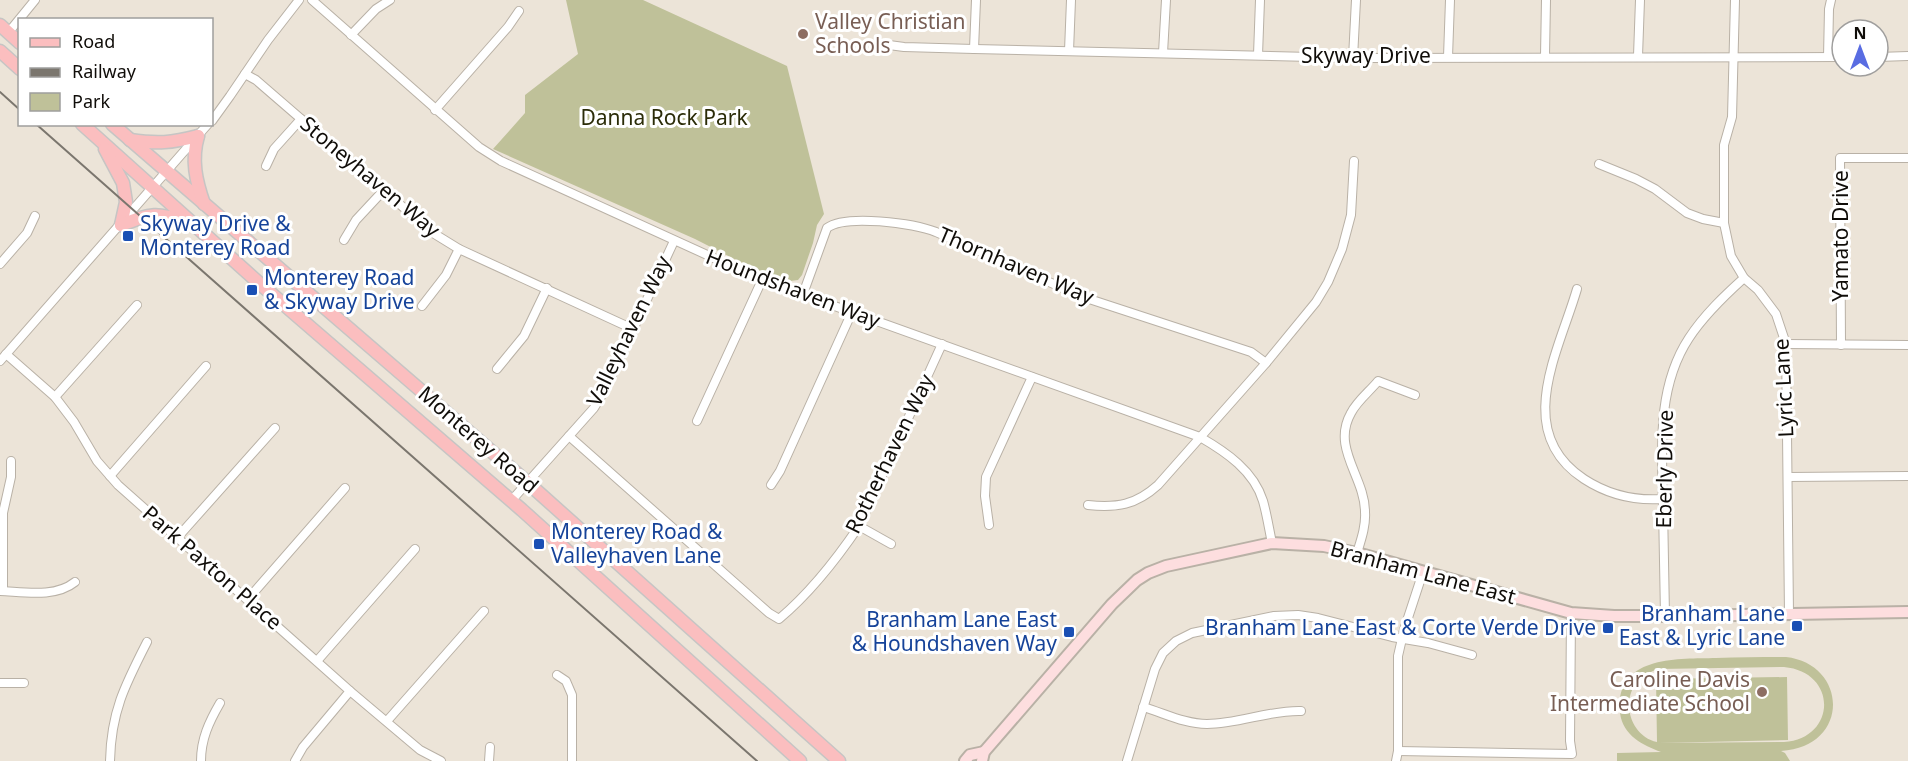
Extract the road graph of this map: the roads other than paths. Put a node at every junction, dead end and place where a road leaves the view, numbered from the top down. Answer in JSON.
{"nodes":[{"id":1,"x":35,"y":0,"type":"edge"},
{"id":2,"x":299,"y":0,"type":"edge"},
{"id":3,"x":312,"y":0,"type":"edge"},
{"id":4,"x":390,"y":0,"type":"edge"},
{"id":5,"x":976,"y":0,"type":"edge"},
{"id":6,"x":1071,"y":0,"type":"edge"},
{"id":7,"x":1166,"y":0,"type":"edge"},
{"id":8,"x":1260,"y":0,"type":"edge"},
{"id":9,"x":1356,"y":0,"type":"edge"},
{"id":10,"x":1450,"y":0,"type":"edge"},
{"id":11,"x":1546,"y":0,"type":"edge"},
{"id":12,"x":1640,"y":0,"type":"edge"},
{"id":13,"x":1735,"y":0,"type":"edge"},
{"id":14,"x":1832,"y":0,"type":"edge"},
{"id":15,"x":519,"y":11,"type":"dead end"},
{"id":16,"x":4,"y":29,"type":"edge"},
{"id":17,"x":351,"y":35,"type":"junction"},
{"id":18,"x":18,"y":41,"type":"edge"},
{"id":19,"x":889,"y":45,"type":"dead end"},
{"id":20,"x":974,"y":49,"type":"junction"},
{"id":21,"x":0,"y":51,"type":"edge"},
{"id":22,"x":1069,"y":51,"type":"junction"},
{"id":23,"x":1163,"y":53,"type":"junction"},
{"id":24,"x":1258,"y":55,"type":"junction"},
{"id":25,"x":1545,"y":56,"type":"junction"},
{"id":26,"x":1638,"y":56,"type":"junction"},
{"id":27,"x":1733,"y":56,"type":"junction"},
{"id":28,"x":1908,"y":56,"type":"edge"},
{"id":29,"x":1448,"y":57,"type":"junction"},
{"id":30,"x":1828,"y":57,"type":"joint"},
{"id":31,"x":1890,"y":57,"type":"edge"},
{"id":32,"x":1353,"y":58,"type":"junction"},
{"id":33,"x":18,"y":67,"type":"edge"},
{"id":34,"x":245,"y":74,"type":"junction"},
{"id":35,"x":435,"y":110,"type":"junction"},
{"id":36,"x":213,"y":119,"type":"edge"},
{"id":37,"x":301,"y":119,"type":"junction"},
{"id":38,"x":84,"y":126,"type":"edge"},
{"id":39,"x":114,"y":126,"type":"edge"},
{"id":40,"x":206,"y":126,"type":"edge"},
{"id":41,"x":198,"y":136,"type":"junction"},
{"id":42,"x":130,"y":140,"type":"junction"},
{"id":43,"x":102,"y":143,"type":"junction"},
{"id":44,"x":1908,"y":158,"type":"edge"},
{"id":45,"x":1354,"y":161,"type":"dead end"},
{"id":46,"x":1599,"y":164,"type":"dead end"},
{"id":47,"x":266,"y":166,"type":"dead end"},
{"id":48,"x":166,"y":173,"type":"junction"},
{"id":49,"x":153,"y":188,"type":"junction"},
{"id":50,"x":383,"y":191,"type":"junction"},
{"id":51,"x":204,"y":204,"type":"junction"},
{"id":52,"x":35,"y":216,"type":"dead end"},
{"id":53,"x":1724,"y":223,"type":"junction"},
{"id":54,"x":192,"y":224,"type":"junction"},
{"id":55,"x":121,"y":225,"type":"junction"},
{"id":56,"x":344,"y":240,"type":"dead end"},
{"id":57,"x":674,"y":241,"type":"junction"},
{"id":58,"x":459,"y":249,"type":"junction"},
{"id":59,"x":0,"y":264,"type":"edge"},
{"id":60,"x":1744,"y":278,"type":"junction"},
{"id":61,"x":762,"y":280,"type":"junction"},
{"id":62,"x":547,"y":288,"type":"junction"},
{"id":63,"x":1577,"y":289,"type":"dead end"},
{"id":64,"x":803,"y":294,"type":"junction"},
{"id":65,"x":137,"y":305,"type":"dead end"},
{"id":66,"x":422,"y":306,"type":"dead end"},
{"id":67,"x":852,"y":312,"type":"junction"},
{"id":68,"x":633,"y":329,"type":"junction"},
{"id":69,"x":942,"y":344,"type":"junction"},
{"id":70,"x":1786,"y":344,"type":"junction"},
{"id":71,"x":1841,"y":345,"type":"junction"},
{"id":72,"x":1908,"y":345,"type":"edge"},
{"id":73,"x":3,"y":357,"type":"edge"},
{"id":74,"x":1266,"y":363,"type":"junction"},
{"id":75,"x":206,"y":366,"type":"dead end"},
{"id":76,"x":497,"y":369,"type":"dead end"},
{"id":77,"x":1032,"y":377,"type":"junction"},
{"id":78,"x":1415,"y":395,"type":"dead end"},
{"id":79,"x":55,"y":397,"type":"junction"},
{"id":80,"x":697,"y":421,"type":"dead end"},
{"id":81,"x":275,"y":428,"type":"dead end"},
{"id":82,"x":569,"y":436,"type":"junction"},
{"id":83,"x":1200,"y":437,"type":"junction"},
{"id":84,"x":11,"y":461,"type":"dead end"},
{"id":85,"x":110,"y":476,"type":"junction"},
{"id":86,"x":1908,"y":476,"type":"edge"},
{"id":87,"x":1788,"y":477,"type":"junction"},
{"id":88,"x":528,"y":483,"type":"junction"},
{"id":89,"x":771,"y":485,"type":"dead end"},
{"id":90,"x":345,"y":488,"type":"dead end"},
{"id":91,"x":1663,"y":500,"type":"junction"},
{"id":92,"x":512,"y":501,"type":"junction"},
{"id":93,"x":1088,"y":505,"type":"dead end"},
{"id":94,"x":989,"y":525,"type":"dead end"},
{"id":95,"x":859,"y":526,"type":"junction"},
{"id":96,"x":177,"y":538,"type":"junction"},
{"id":97,"x":1272,"y":543,"type":"junction"},
{"id":98,"x":891,"y":544,"type":"dead end"},
{"id":99,"x":415,"y":549,"type":"dead end"},
{"id":100,"x":1357,"y":553,"type":"junction"},
{"id":101,"x":1423,"y":572,"type":"junction"},
{"id":102,"x":75,"y":582,"type":"dead end"},
{"id":103,"x":2,"y":591,"type":"edge"},
{"id":104,"x":248,"y":599,"type":"junction"},
{"id":105,"x":484,"y":611,"type":"dead end"},
{"id":106,"x":1571,"y":612,"type":"junction"},
{"id":107,"x":1908,"y":612,"type":"edge"},
{"id":108,"x":1789,"y":614,"type":"junction"},
{"id":109,"x":1665,"y":616,"type":"junction"},
{"id":110,"x":1401,"y":639,"type":"junction"},
{"id":111,"x":147,"y":642,"type":"dead end"},
{"id":112,"x":1473,"y":655,"type":"dead end"},
{"id":113,"x":317,"y":661,"type":"junction"},
{"id":114,"x":557,"y":675,"type":"dead end"},
{"id":115,"x":0,"y":683,"type":"edge"},
{"id":116,"x":24,"y":683,"type":"dead end"},
{"id":117,"x":350,"y":691,"type":"junction"},
{"id":118,"x":220,"y":703,"type":"dead end"},
{"id":119,"x":1143,"y":707,"type":"junction"},
{"id":120,"x":1301,"y":711,"type":"dead end"},
{"id":121,"x":387,"y":721,"type":"junction"},
{"id":122,"x":490,"y":747,"type":"dead end"},
{"id":123,"x":1398,"y":751,"type":"junction"},
{"id":124,"x":983,"y":757,"type":"edge"},
{"id":125,"x":110,"y":761,"type":"edge"},
{"id":126,"x":201,"y":761,"type":"edge"},
{"id":127,"x":295,"y":761,"type":"edge"},
{"id":128,"x":441,"y":761,"type":"edge"},
{"id":129,"x":489,"y":761,"type":"edge"},
{"id":130,"x":572,"y":761,"type":"edge"},
{"id":131,"x":800,"y":761,"type":"edge"},
{"id":132,"x":839,"y":761,"type":"edge"},
{"id":133,"x":965,"y":761,"type":"edge"},
{"id":134,"x":1126,"y":761,"type":"edge"},
{"id":135,"x":1396,"y":761,"type":"edge"}],
"edges":[{"from":1,"to":16,"type":"street"},
{"from":2,"to":34,"type":"street"},
{"from":3,"to":17,"type":"street","name":"Houndshaven Way"},
{"from":4,"to":17,"type":"street"},
{"from":5,"to":20,"type":"street"},
{"from":6,"to":22,"type":"street"},
{"from":7,"to":23,"type":"street"},
{"from":8,"to":24,"type":"street"},
{"from":9,"to":32,"type":"street"},
{"from":10,"to":29,"type":"street"},
{"from":11,"to":25,"type":"street"},
{"from":12,"to":26,"type":"street"},
{"from":13,"to":27,"type":"street","name":"Lyric Lane"},
{"from":14,"to":30,"type":"street"},
{"from":15,"to":35,"type":"street"},
{"from":16,"to":18,"type":"main road"},
{"from":17,"to":35,"type":"street","name":"Houndshaven Way"},
{"from":19,"to":20,"type":"street","name":"Skyway Drive"},
{"from":20,"to":22,"type":"street","name":"Skyway Drive"},
{"from":21,"to":33,"type":"main road"},
{"from":22,"to":23,"type":"street","name":"Skyway Drive"},
{"from":23,"to":24,"type":"street","name":"Skyway Drive"},
{"from":24,"to":32,"type":"street","name":"Skyway Drive"},
{"from":25,"to":26,"type":"street","name":"Skyway Drive"},
{"from":25,"to":29,"type":"street","name":"Skyway Drive"},
{"from":26,"to":27,"type":"street","name":"Skyway Drive"},
{"from":27,"to":30,"type":"street","name":"Skyway Drive"},
{"from":27,"to":53,"type":"street","name":"Lyric Lane"},
{"from":28,"to":31,"type":"street"},
{"from":29,"to":32,"type":"street","name":"Skyway Drive"},
{"from":34,"to":36,"type":"street"},
{"from":34,"to":37,"type":"street","name":"Stoneyhaven Way"},
{"from":35,"to":57,"type":"street","name":"Houndshaven Way"},
{"from":37,"to":47,"type":"street"},
{"from":37,"to":50,"type":"street","name":"Stoneyhaven Way"},
{"from":38,"to":43,"type":"main road","name":"Monterey Road"},
{"from":39,"to":42,"type":"main road","name":"Monterey Road"},
{"from":40,"to":41,"type":"street"},
{"from":41,"to":42,"type":"main road"},
{"from":41,"to":48,"type":"street"},
{"from":41,"to":51,"type":"main road"},
{"from":42,"to":48,"type":"main road","name":"Monterey Road"},
{"from":43,"to":49,"type":"main road","name":"Monterey Road"},
{"from":43,"to":55,"type":"main road"},
{"from":44,"to":71,"type":"street","name":"Yamato Drive"},
{"from":45,"to":74,"type":"street"},
{"from":46,"to":53,"type":"street"},
{"from":48,"to":49,"type":"street"},
{"from":48,"to":51,"type":"main road","name":"Monterey Road"},
{"from":49,"to":54,"type":"main road","name":"Monterey Road"},
{"from":49,"to":55,"type":"street"},
{"from":50,"to":56,"type":"street"},
{"from":50,"to":58,"type":"street","name":"Stoneyhaven Way"},
{"from":51,"to":88,"type":"main road","name":"Monterey Road"},
{"from":52,"to":59,"type":"street"},
{"from":53,"to":60,"type":"street","name":"Lyric Lane"},
{"from":54,"to":55,"type":"main road"},
{"from":54,"to":92,"type":"main road","name":"Monterey Road"},
{"from":55,"to":73,"type":"street"},
{"from":57,"to":61,"type":"street","name":"Houndshaven Way"},
{"from":57,"to":68,"type":"street","name":"Valleyhaven Way"},
{"from":58,"to":62,"type":"street","name":"Stoneyhaven Way"},
{"from":58,"to":66,"type":"street"},
{"from":60,"to":70,"type":"street","name":"Lyric Lane"},
{"from":60,"to":91,"type":"street","name":"Eberly Drive"},
{"from":61,"to":64,"type":"street","name":"Houndshaven Way"},
{"from":61,"to":80,"type":"street"},
{"from":62,"to":68,"type":"street","name":"Stoneyhaven Way"},
{"from":62,"to":76,"type":"street"},
{"from":63,"to":91,"type":"street"},
{"from":64,"to":67,"type":"street","name":"Houndshaven Way"},
{"from":64,"to":74,"type":"street","name":"Thornhaven Way"},
{"from":65,"to":79,"type":"street"},
{"from":67,"to":69,"type":"street","name":"Houndshaven Way"},
{"from":67,"to":89,"type":"street"},
{"from":68,"to":82,"type":"street","name":"Valleyhaven Way"},
{"from":69,"to":77,"type":"street","name":"Houndshaven Way"},
{"from":69,"to":95,"type":"street","name":"Rotherhaven Way"},
{"from":70,"to":71,"type":"street"},
{"from":70,"to":87,"type":"street","name":"Lyric Lane"},
{"from":71,"to":72,"type":"street"},
{"from":73,"to":79,"type":"street","name":"Park Paxton Place"},
{"from":74,"to":83,"type":"street"},
{"from":75,"to":85,"type":"street"},
{"from":77,"to":83,"type":"street","name":"Houndshaven Way"},
{"from":77,"to":94,"type":"street"},
{"from":78,"to":100,"type":"street"},
{"from":79,"to":85,"type":"street","name":"Park Paxton Place"},
{"from":81,"to":96,"type":"street"},
{"from":82,"to":88,"type":"street","name":"Valleyhaven Way"},
{"from":82,"to":95,"type":"street","name":"Rotherhaven Way"},
{"from":83,"to":93,"type":"street"},
{"from":83,"to":97,"type":"street","name":"Houndshaven Way"},
{"from":84,"to":103,"type":"street"},
{"from":85,"to":96,"type":"street","name":"Park Paxton Place"},
{"from":86,"to":87,"type":"street"},
{"from":87,"to":108,"type":"street","name":"Lyric Lane"},
{"from":88,"to":92,"type":"street","name":"Valleyhaven Way"},
{"from":88,"to":132,"type":"main road","name":"Monterey Road"},
{"from":90,"to":104,"type":"street"},
{"from":91,"to":109,"type":"street","name":"Eberly Drive"},
{"from":92,"to":131,"type":"main road","name":"Monterey Road"},
{"from":95,"to":98,"type":"street"},
{"from":96,"to":104,"type":"street","name":"Park Paxton Place"},
{"from":97,"to":100,"type":"street","name":"Branham Lane East"},
{"from":97,"to":124,"type":"street","name":"Branham Lane East"},
{"from":99,"to":113,"type":"street"},
{"from":100,"to":101,"type":"street","name":"Branham Lane East"},
{"from":101,"to":106,"type":"street","name":"Branham Lane East"},
{"from":101,"to":110,"type":"street"},
{"from":102,"to":103,"type":"street"},
{"from":104,"to":113,"type":"street","name":"Park Paxton Place"},
{"from":105,"to":121,"type":"street"},
{"from":106,"to":109,"type":"street","name":"Branham Lane East"},
{"from":106,"to":123,"type":"street"},
{"from":107,"to":108,"type":"street","name":"Branham Lane East"},
{"from":108,"to":109,"type":"street","name":"Branham Lane East"},
{"from":110,"to":112,"type":"street"},
{"from":110,"to":119,"type":"street"},
{"from":110,"to":123,"type":"street"},
{"from":111,"to":125,"type":"street"},
{"from":113,"to":117,"type":"street","name":"Park Paxton Place"},
{"from":114,"to":130,"type":"street"},
{"from":115,"to":116,"type":"street"},
{"from":117,"to":121,"type":"street","name":"Park Paxton Place"},
{"from":117,"to":127,"type":"street"},
{"from":118,"to":126,"type":"street"},
{"from":119,"to":120,"type":"street"},
{"from":119,"to":134,"type":"street"},
{"from":121,"to":128,"type":"street","name":"Park Paxton Place"},
{"from":122,"to":129,"type":"street"},
{"from":123,"to":135,"type":"street"},
{"from":124,"to":133,"type":"street","name":"Branham Lane East"}]}
